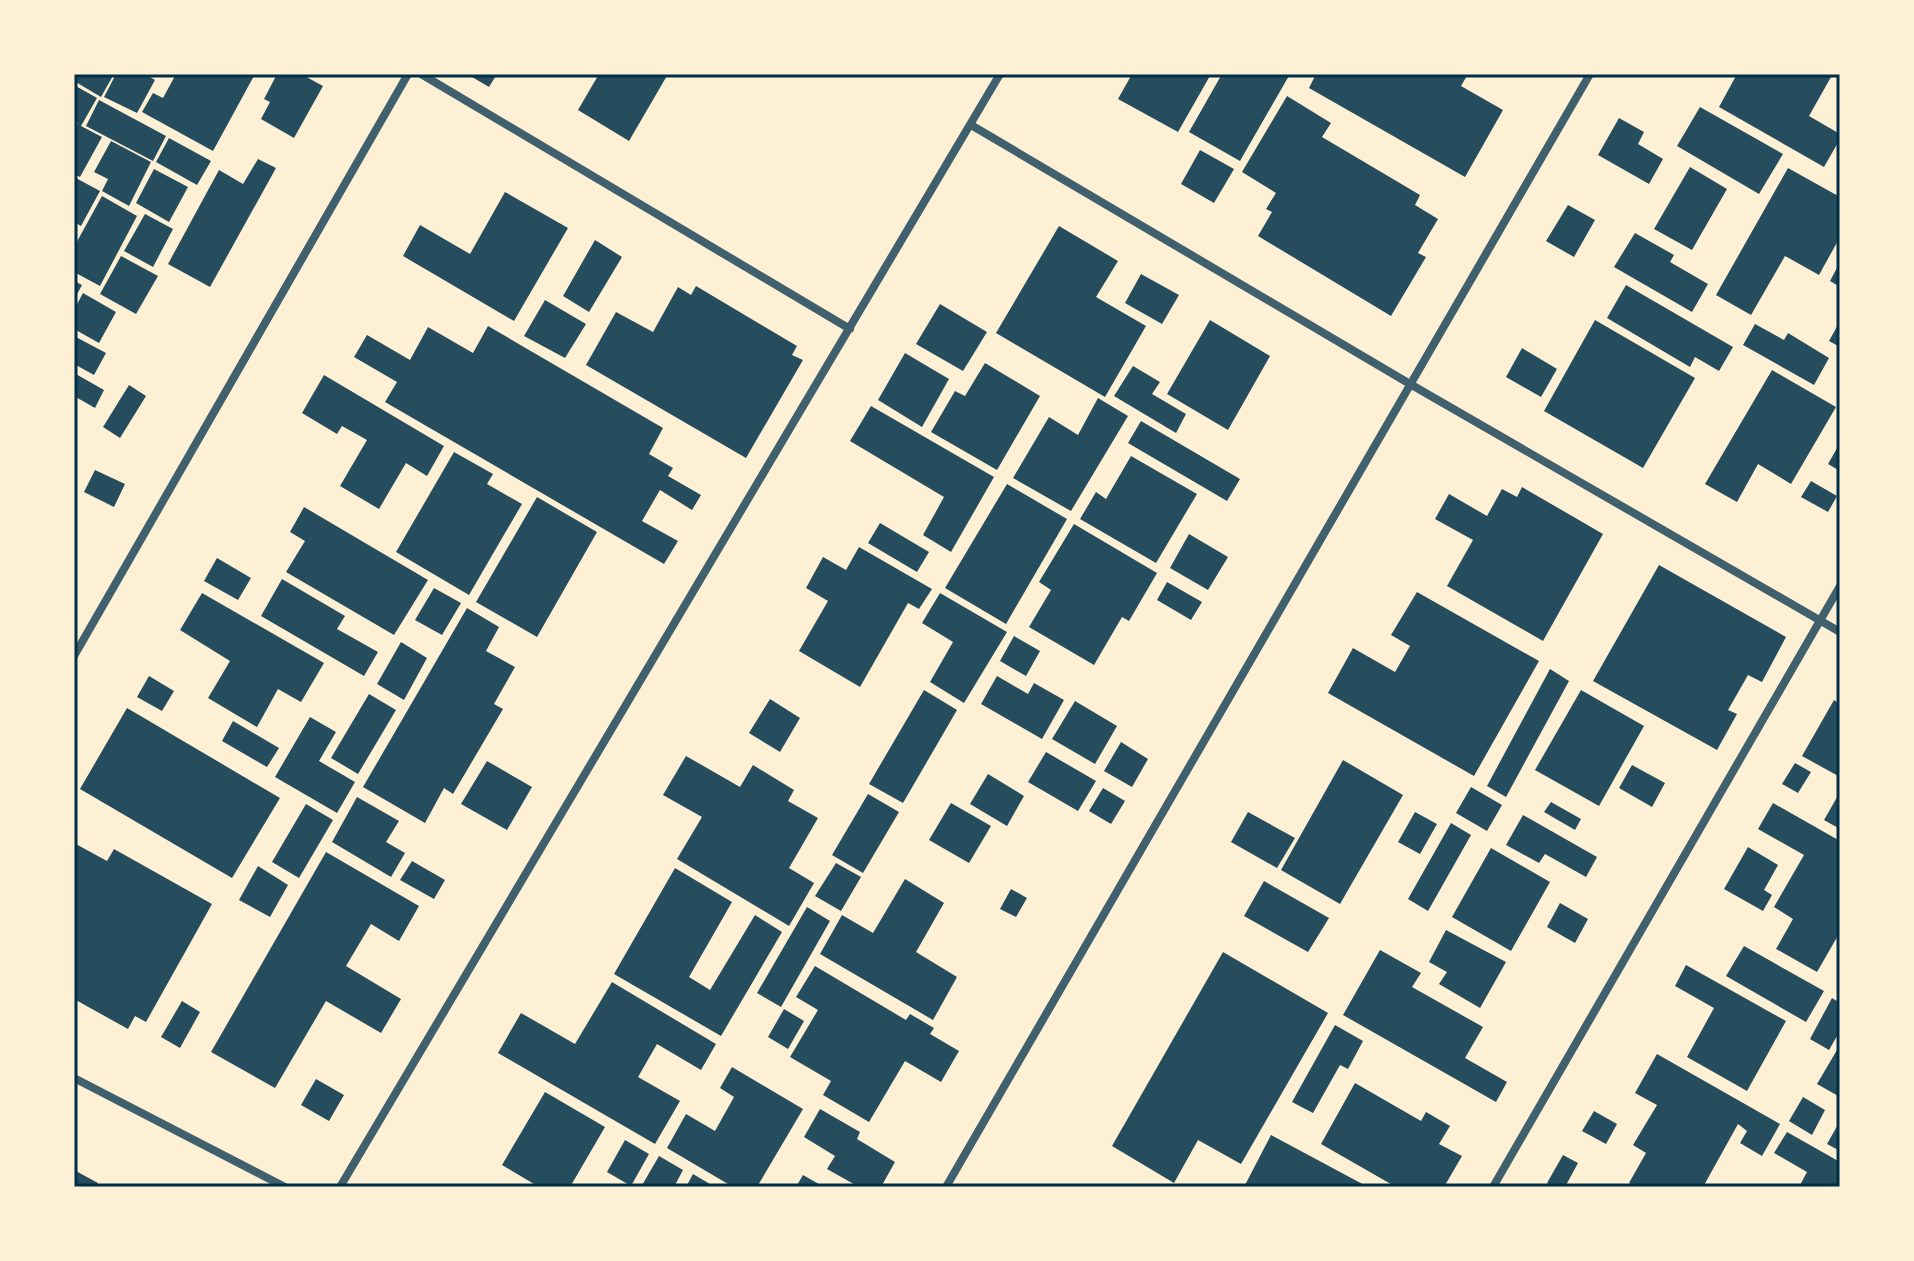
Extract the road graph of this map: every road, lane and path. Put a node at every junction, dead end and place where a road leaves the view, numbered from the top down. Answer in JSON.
{"nodes":[{"id":1,"x":408,"y":74,"type":"edge"},
{"id":2,"x":421,"y":74,"type":"edge"},
{"id":3,"x":1000,"y":74,"type":"edge"},
{"id":4,"x":1590,"y":74,"type":"edge"},
{"id":5,"x":971,"y":125,"type":"junction"},
{"id":6,"x":850,"y":329,"type":"junction"},
{"id":7,"x":1410,"y":384,"type":"junction"},
{"id":8,"x":1840,"y":586,"type":"edge"},
{"id":9,"x":1820,"y":620,"type":"junction"},
{"id":10,"x":1840,"y":632,"type":"edge"},
{"id":11,"x":74,"y":656,"type":"edge"},
{"id":12,"x":74,"y":1078,"type":"edge"},
{"id":13,"x":285,"y":1187,"type":"edge"},
{"id":14,"x":340,"y":1187,"type":"edge"},
{"id":15,"x":946,"y":1187,"type":"edge"},
{"id":16,"x":1493,"y":1187,"type":"edge"}],
"edges":[{"from":1,"to":11,"type":"street"},
{"from":2,"to":6,"type":"street"},
{"from":3,"to":5,"type":"street"},
{"from":4,"to":7,"type":"street"},
{"from":5,"to":6,"type":"street"},
{"from":5,"to":7,"type":"street"},
{"from":6,"to":14,"type":"street"},
{"from":7,"to":9,"type":"street"},
{"from":7,"to":15,"type":"street"},
{"from":8,"to":9,"type":"street"},
{"from":9,"to":10,"type":"street"},
{"from":9,"to":16,"type":"street"},
{"from":12,"to":13,"type":"street"}]}
